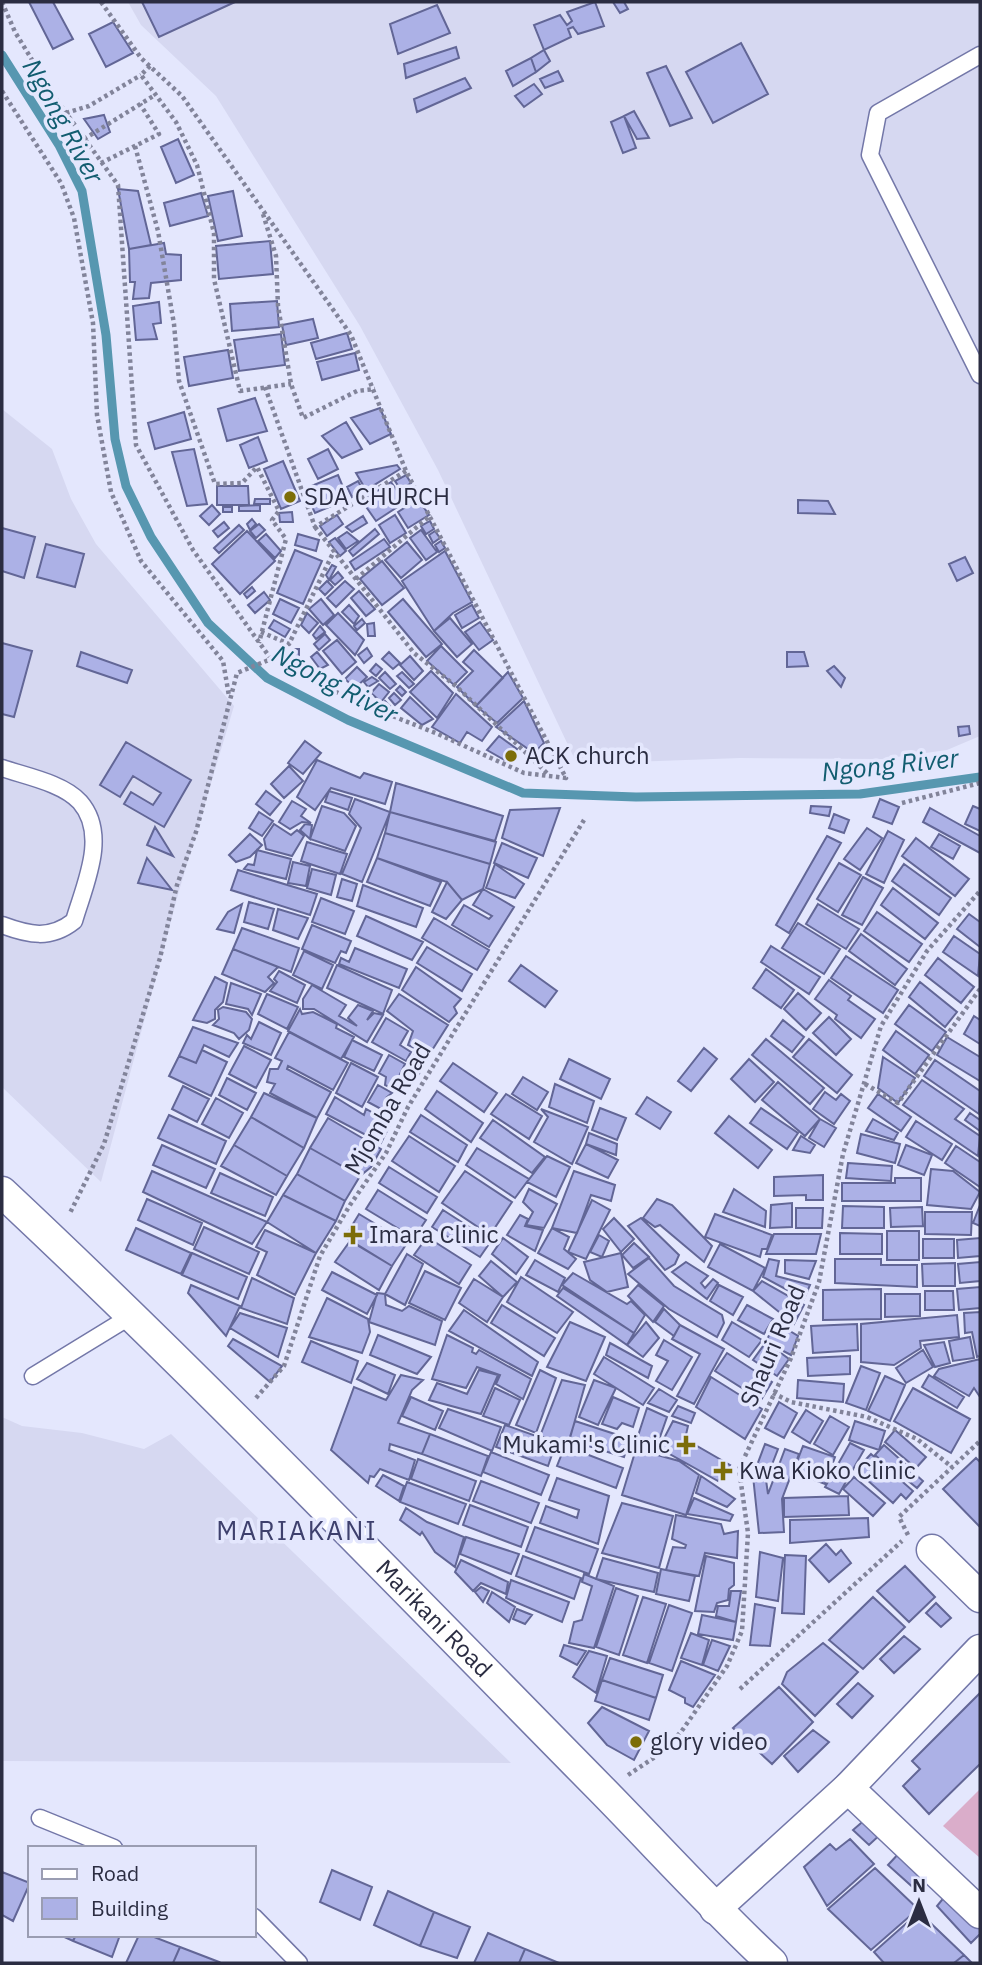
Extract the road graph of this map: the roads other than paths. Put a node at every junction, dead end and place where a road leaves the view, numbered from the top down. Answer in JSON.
{"nodes":[{"id":1,"x":980,"y":55,"type":"edge"},
{"id":2,"x":980,"y":375,"type":"edge"},
{"id":3,"x":2,"y":768,"type":"edge"},
{"id":4,"x":2,"y":925,"type":"edge"},
{"id":5,"x":2,"y":1192,"type":"edge"},
{"id":6,"x":131,"y":1316,"type":"junction"},
{"id":7,"x":33,"y":1376,"type":"dead end"},
{"id":8,"x":932,"y":1550,"type":"dead end"},
{"id":9,"x":980,"y":1597,"type":"edge"},
{"id":10,"x":980,"y":1650,"type":"edge"},
{"id":11,"x":848,"y":1788,"type":"junction"},
{"id":12,"x":40,"y":1818,"type":"dead end"},
{"id":13,"x":109,"y":1846,"type":"edge"},
{"id":14,"x":715,"y":1909,"type":"junction"},
{"id":15,"x":980,"y":1913,"type":"edge"},
{"id":16,"x":256,"y":1919,"type":"edge"},
{"id":17,"x":299,"y":1963,"type":"edge"},
{"id":18,"x":772,"y":1963,"type":"edge"}],
"edges":[{"from":1,"to":2,"type":"lane"},
{"from":3,"to":4,"type":"lane"},
{"from":5,"to":6,"type":"street","name":"Marikani Road"},
{"from":6,"to":7,"type":"lane"},
{"from":6,"to":14,"type":"street","name":"Marikani Road"},
{"from":8,"to":9,"type":"street"},
{"from":10,"to":11,"type":"street"},
{"from":11,"to":14,"type":"street"},
{"from":11,"to":15,"type":"street"},
{"from":12,"to":13,"type":"lane"},
{"from":14,"to":18,"type":"street","name":"Marikani Road"},
{"from":16,"to":17,"type":"lane"}]}
